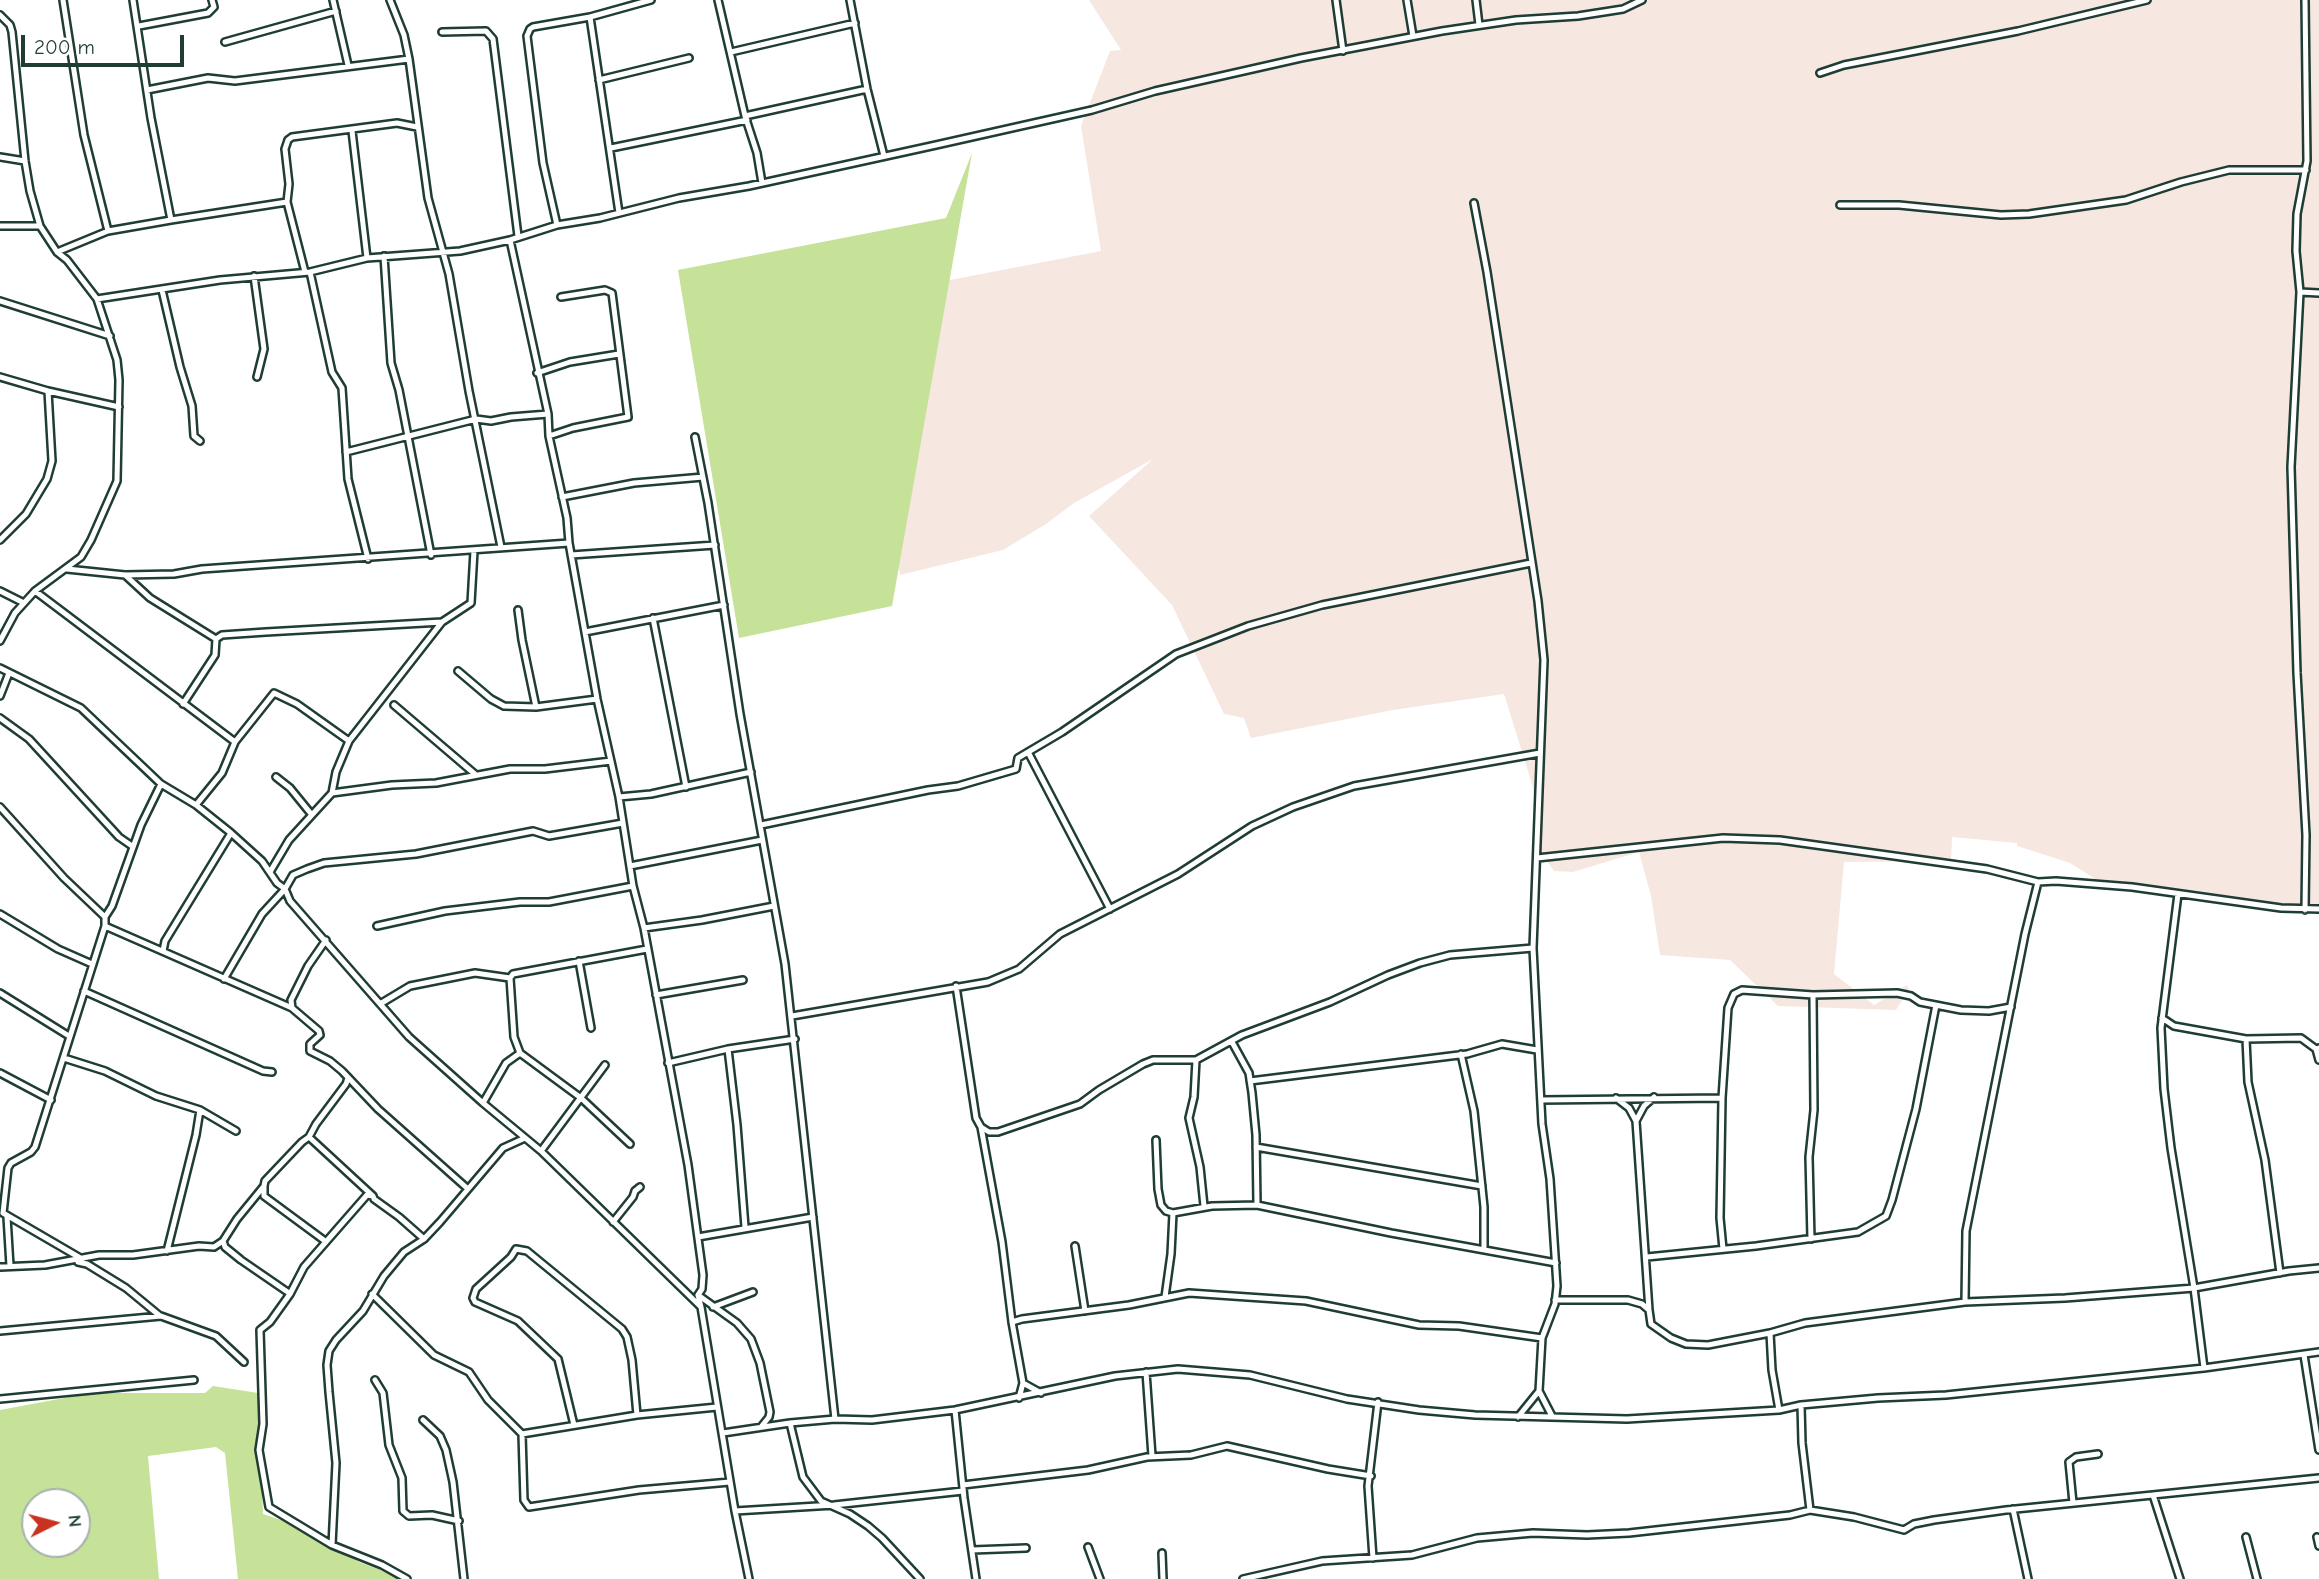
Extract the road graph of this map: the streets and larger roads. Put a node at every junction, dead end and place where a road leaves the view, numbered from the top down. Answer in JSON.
{"nodes":[{"id":1,"x":63,"y":0,"type":"edge"},
{"id":2,"x":133,"y":0,"type":"edge"},
{"id":3,"x":212,"y":0,"type":"edge"},
{"id":4,"x":333,"y":0,"type":"edge"},
{"id":5,"x":390,"y":0,"type":"edge"},
{"id":6,"x":651,"y":0,"type":"edge"},
{"id":7,"x":718,"y":0,"type":"edge"},
{"id":8,"x":850,"y":0,"type":"edge"},
{"id":9,"x":1336,"y":0,"type":"edge"},
{"id":10,"x":1407,"y":0,"type":"edge"},
{"id":11,"x":1476,"y":0,"type":"edge"},
{"id":12,"x":1640,"y":0,"type":"edge"},
{"id":13,"x":2147,"y":0,"type":"edge"},
{"id":14,"x":2305,"y":0,"type":"edge"},
{"id":15,"x":336,"y":11,"type":"junction"},
{"id":16,"x":0,"y":15,"type":"edge"},
{"id":17,"x":590,"y":18,"type":"junction"},
{"id":18,"x":855,"y":23,"type":"junction"},
{"id":19,"x":139,"y":26,"type":"junction"},
{"id":20,"x":1479,"y":26,"type":"junction"},
{"id":21,"x":442,"y":32,"type":"dead end"},
{"id":22,"x":1413,"y":36,"type":"junction"},
{"id":23,"x":225,"y":42,"type":"dead end"},
{"id":24,"x":1343,"y":51,"type":"junction"},
{"id":25,"x":731,"y":52,"type":"junction"},
{"id":26,"x":690,"y":58,"type":"dead end"},
{"id":27,"x":409,"y":59,"type":"junction"},
{"id":28,"x":348,"y":65,"type":"junction"},
{"id":29,"x":1820,"y":73,"type":"dead end"},
{"id":30,"x":599,"y":80,"type":"junction"},
{"id":31,"x":867,"y":89,"type":"junction"},
{"id":32,"x":146,"y":90,"type":"junction"},
{"id":33,"x":746,"y":118,"type":"junction"},
{"id":34,"x":417,"y":127,"type":"junction"},
{"id":35,"x":352,"y":131,"type":"junction"},
{"id":36,"x":611,"y":148,"type":"junction"},
{"id":37,"x":884,"y":156,"type":"junction"},
{"id":38,"x":0,"y":157,"type":"edge"},
{"id":39,"x":25,"y":161,"type":"junction"},
{"id":40,"x":2305,"y":170,"type":"junction"},
{"id":41,"x":762,"y":183,"type":"junction"},
{"id":42,"x":287,"y":202,"type":"junction"},
{"id":43,"x":1474,"y":204,"type":"dead end"},
{"id":44,"x":1840,"y":205,"type":"dead end"},
{"id":45,"x":619,"y":213,"type":"junction"},
{"id":46,"x":171,"y":220,"type":"junction"},
{"id":47,"x":557,"y":225,"type":"junction"},
{"id":48,"x":0,"y":226,"type":"edge"},
{"id":49,"x":40,"y":226,"type":"junction"},
{"id":50,"x":107,"y":231,"type":"junction"},
{"id":51,"x":518,"y":236,"type":"junction"},
{"id":52,"x":510,"y":240,"type":"junction"},
{"id":53,"x":57,"y":252,"type":"junction"},
{"id":54,"x":445,"y":253,"type":"junction"},
{"id":55,"x":384,"y":256,"type":"junction"},
{"id":56,"x":367,"y":258,"type":"junction"},
{"id":57,"x":307,"y":272,"type":"junction"},
{"id":58,"x":254,"y":276,"type":"junction"},
{"id":59,"x":162,"y":290,"type":"junction"},
{"id":60,"x":2300,"y":292,"type":"junction"},
{"id":61,"x":2319,"y":293,"type":"edge"},
{"id":62,"x":561,"y":297,"type":"dead end"},
{"id":63,"x":97,"y":299,"type":"junction"},
{"id":64,"x":0,"y":301,"type":"edge"},
{"id":65,"x":110,"y":336,"type":"junction"},
{"id":66,"x":618,"y":354,"type":"junction"},
{"id":67,"x":537,"y":373,"type":"junction"},
{"id":68,"x":0,"y":377,"type":"edge"},
{"id":69,"x":257,"y":377,"type":"dead end"},
{"id":70,"x":48,"y":391,"type":"junction"},
{"id":71,"x":119,"y":407,"type":"junction"},
{"id":72,"x":548,"y":414,"type":"junction"},
{"id":73,"x":476,"y":419,"type":"junction"},
{"id":74,"x":408,"y":435,"type":"junction"},
{"id":75,"x":549,"y":436,"type":"junction"},
{"id":76,"x":695,"y":437,"type":"dead end"},
{"id":77,"x":200,"y":441,"type":"dead end"},
{"id":78,"x":346,"y":452,"type":"junction"},
{"id":79,"x":703,"y":477,"type":"junction"},
{"id":80,"x":562,"y":497,"type":"junction"},
{"id":81,"x":0,"y":540,"type":"edge"},
{"id":82,"x":569,"y":543,"type":"junction"},
{"id":83,"x":715,"y":545,"type":"junction"},
{"id":84,"x":501,"y":547,"type":"junction"},
{"id":85,"x":474,"y":551,"type":"junction"},
{"id":86,"x":431,"y":555,"type":"junction"},
{"id":87,"x":571,"y":555,"type":"junction"},
{"id":88,"x":368,"y":559,"type":"junction"},
{"id":89,"x":1531,"y":563,"type":"junction"},
{"id":90,"x":67,"y":569,"type":"junction"},
{"id":91,"x":125,"y":575,"type":"junction"},
{"id":92,"x":0,"y":591,"type":"edge"},
{"id":93,"x":35,"y":591,"type":"junction"},
{"id":94,"x":24,"y":603,"type":"junction"},
{"id":95,"x":724,"y":606,"type":"junction"},
{"id":96,"x":518,"y":610,"type":"dead end"},
{"id":97,"x":653,"y":618,"type":"junction"},
{"id":98,"x":442,"y":622,"type":"junction"},
{"id":99,"x":585,"y":632,"type":"junction"},
{"id":100,"x":216,"y":639,"type":"junction"},
{"id":101,"x":0,"y":641,"type":"edge"},
{"id":102,"x":0,"y":668,"type":"edge"},
{"id":103,"x":458,"y":671,"type":"dead end"},
{"id":104,"x":9,"y":673,"type":"junction"},
{"id":105,"x":0,"y":696,"type":"edge"},
{"id":106,"x":597,"y":699,"type":"junction"},
{"id":107,"x":183,"y":704,"type":"junction"},
{"id":108,"x":394,"y":705,"type":"dead end"},
{"id":109,"x":536,"y":707,"type":"junction"},
{"id":110,"x":0,"y":718,"type":"edge"},
{"id":111,"x":349,"y":741,"type":"junction"},
{"id":112,"x":235,"y":742,"type":"junction"},
{"id":113,"x":1028,"y":752,"type":"junction"},
{"id":114,"x":1540,"y":753,"type":"junction"},
{"id":115,"x":611,"y":761,"type":"junction"},
{"id":116,"x":751,"y":772,"type":"junction"},
{"id":117,"x":476,"y":775,"type":"junction"},
{"id":118,"x":276,"y":778,"type":"dead end"},
{"id":119,"x":161,"y":784,"type":"junction"},
{"id":120,"x":686,"y":787,"type":"junction"},
{"id":121,"x":332,"y":793,"type":"junction"},
{"id":122,"x":619,"y":797,"type":"junction"},
{"id":123,"x":196,"y":805,"type":"junction"},
{"id":124,"x":0,"y":807,"type":"edge"},
{"id":125,"x":313,"y":816,"type":"junction"},
{"id":126,"x":623,"y":823,"type":"junction"},
{"id":127,"x":761,"y":825,"type":"junction"},
{"id":128,"x":231,"y":833,"type":"junction"},
{"id":129,"x":762,"y":840,"type":"junction"},
{"id":130,"x":132,"y":846,"type":"junction"},
{"id":131,"x":1538,"y":858,"type":"junction"},
{"id":132,"x":630,"y":866,"type":"junction"},
{"id":133,"x":270,"y":872,"type":"junction"},
{"id":134,"x":2038,"y":882,"type":"junction"},
{"id":135,"x":634,"y":886,"type":"junction"},
{"id":136,"x":285,"y":889,"type":"junction"},
{"id":137,"x":2178,"y":894,"type":"junction"},
{"id":138,"x":774,"y":906,"type":"junction"},
{"id":139,"x":1110,"y":909,"type":"junction"},
{"id":140,"x":2319,"y":909,"type":"edge"},
{"id":141,"x":2305,"y":910,"type":"junction"},
{"id":142,"x":1,"y":914,"type":"edge"},
{"id":143,"x":105,"y":917,"type":"junction"},
{"id":144,"x":105,"y":926,"type":"junction"},
{"id":145,"x":377,"y":926,"type":"dead end"},
{"id":146,"x":643,"y":928,"type":"junction"},
{"id":147,"x":326,"y":940,"type":"junction"},
{"id":148,"x":1533,"y":948,"type":"junction"},
{"id":149,"x":647,"y":950,"type":"junction"},
{"id":150,"x":163,"y":951,"type":"junction"},
{"id":151,"x":579,"y":961,"type":"junction"},
{"id":152,"x":92,"y":964,"type":"junction"},
{"id":153,"x":510,"y":978,"type":"junction"},
{"id":154,"x":224,"y":979,"type":"junction"},
{"id":155,"x":743,"y":980,"type":"dead end"},
{"id":156,"x":956,"y":986,"type":"junction"},
{"id":157,"x":84,"y":991,"type":"junction"},
{"id":158,"x":0,"y":993,"type":"edge"},
{"id":159,"x":656,"y":995,"type":"junction"},
{"id":160,"x":1813,"y":995,"type":"junction"},
{"id":161,"x":380,"y":1004,"type":"junction"},
{"id":162,"x":1936,"y":1005,"type":"junction"},
{"id":163,"x":2011,"y":1007,"type":"junction"},
{"id":164,"x":292,"y":1008,"type":"junction"},
{"id":165,"x":792,"y":1016,"type":"junction"},
{"id":166,"x":2162,"y":1018,"type":"junction"},
{"id":167,"x":591,"y":1028,"type":"dead end"},
{"id":168,"x":69,"y":1036,"type":"junction"},
{"id":169,"x":795,"y":1039,"type":"junction"},
{"id":170,"x":2246,"y":1039,"type":"junction"},
{"id":171,"x":1232,"y":1042,"type":"junction"},
{"id":172,"x":728,"y":1049,"type":"junction"},
{"id":173,"x":2317,"y":1049,"type":"edge"},
{"id":174,"x":1537,"y":1050,"type":"junction"},
{"id":175,"x":520,"y":1052,"type":"junction"},
{"id":176,"x":1461,"y":1054,"type":"junction"},
{"id":177,"x":64,"y":1058,"type":"junction"},
{"id":178,"x":1196,"y":1060,"type":"junction"},
{"id":179,"x":2319,"y":1060,"type":"edge"},
{"id":180,"x":668,"y":1063,"type":"junction"},
{"id":181,"x":605,"y":1065,"type":"dead end"},
{"id":182,"x":272,"y":1072,"type":"dead end"},
{"id":183,"x":0,"y":1073,"type":"edge"},
{"id":184,"x":348,"y":1078,"type":"junction"},
{"id":185,"x":1250,"y":1081,"type":"junction"},
{"id":186,"x":1654,"y":1097,"type":"junction"},
{"id":187,"x":580,"y":1098,"type":"junction"},
{"id":188,"x":1616,"y":1098,"type":"junction"},
{"id":189,"x":1722,"y":1098,"type":"junction"},
{"id":190,"x":51,"y":1100,"type":"junction"},
{"id":191,"x":1541,"y":1100,"type":"junction"},
{"id":192,"x":483,"y":1103,"type":"junction"},
{"id":193,"x":200,"y":1110,"type":"junction"},
{"id":194,"x":1636,"y":1121,"type":"junction"},
{"id":195,"x":981,"y":1127,"type":"junction"},
{"id":196,"x":236,"y":1131,"type":"dead end"},
{"id":197,"x":309,"y":1138,"type":"junction"},
{"id":198,"x":526,"y":1138,"type":"junction"},
{"id":199,"x":1156,"y":1140,"type":"dead end"},
{"id":200,"x":630,"y":1144,"type":"dead end"},
{"id":201,"x":1256,"y":1147,"type":"junction"},
{"id":202,"x":541,"y":1151,"type":"junction"},
{"id":203,"x":264,"y":1186,"type":"junction"},
{"id":204,"x":1482,"y":1186,"type":"junction"},
{"id":205,"x":640,"y":1187,"type":"dead end"},
{"id":206,"x":468,"y":1189,"type":"junction"},
{"id":207,"x":373,"y":1196,"type":"junction"},
{"id":208,"x":1257,"y":1205,"type":"junction"},
{"id":209,"x":1204,"y":1206,"type":"junction"},
{"id":210,"x":1173,"y":1213,"type":"junction"},
{"id":211,"x":3,"y":1214,"type":"edge"},
{"id":212,"x":813,"y":1217,"type":"junction"},
{"id":213,"x":613,"y":1222,"type":"junction"},
{"id":214,"x":745,"y":1227,"type":"junction"},
{"id":215,"x":698,"y":1237,"type":"junction"},
{"id":216,"x":424,"y":1239,"type":"junction"},
{"id":217,"x":1811,"y":1239,"type":"junction"},
{"id":218,"x":223,"y":1241,"type":"junction"},
{"id":219,"x":325,"y":1241,"type":"junction"},
{"id":220,"x":1074,"y":1246,"type":"dead end"},
{"id":221,"x":1723,"y":1249,"type":"junction"},
{"id":222,"x":1484,"y":1250,"type":"junction"},
{"id":223,"x":167,"y":1251,"type":"junction"},
{"id":224,"x":1647,"y":1257,"type":"junction"},
{"id":225,"x":84,"y":1260,"type":"junction"},
{"id":226,"x":75,"y":1261,"type":"junction"},
{"id":227,"x":1556,"y":1263,"type":"junction"},
{"id":228,"x":10,"y":1266,"type":"junction"},
{"id":229,"x":0,"y":1267,"type":"edge"},
{"id":230,"x":2319,"y":1269,"type":"edge"},
{"id":231,"x":2280,"y":1273,"type":"junction"},
{"id":232,"x":2194,"y":1288,"type":"junction"},
{"id":233,"x":753,"y":1292,"type":"dead end"},
{"id":234,"x":289,"y":1293,"type":"junction"},
{"id":235,"x":372,"y":1294,"type":"junction"},
{"id":236,"x":698,"y":1295,"type":"junction"},
{"id":237,"x":1165,"y":1297,"type":"junction"},
{"id":238,"x":1556,"y":1300,"type":"junction"},
{"id":239,"x":1965,"y":1301,"type":"junction"},
{"id":240,"x":701,"y":1307,"type":"junction"},
{"id":241,"x":713,"y":1307,"type":"junction"},
{"id":242,"x":1649,"y":1310,"type":"junction"},
{"id":243,"x":1085,"y":1311,"type":"junction"},
{"id":244,"x":161,"y":1316,"type":"junction"},
{"id":245,"x":1012,"y":1322,"type":"junction"},
{"id":246,"x":0,"y":1331,"type":"edge"},
{"id":247,"x":1770,"y":1333,"type":"junction"},
{"id":248,"x":1542,"y":1338,"type":"junction"},
{"id":249,"x":2319,"y":1352,"type":"edge"},
{"id":250,"x":2305,"y":1355,"type":"junction"},
{"id":251,"x":244,"y":1362,"type":"dead end"},
{"id":252,"x":2204,"y":1368,"type":"junction"},
{"id":253,"x":1146,"y":1372,"type":"junction"},
{"id":254,"x":194,"y":1380,"type":"dead end"},
{"id":255,"x":375,"y":1380,"type":"dead end"},
{"id":256,"x":1023,"y":1383,"type":"junction"},
{"id":257,"x":1539,"y":1391,"type":"junction"},
{"id":258,"x":1041,"y":1393,"type":"junction"},
{"id":259,"x":1019,"y":1398,"type":"junction"},
{"id":260,"x":0,"y":1399,"type":"edge"},
{"id":261,"x":1377,"y":1402,"type":"junction"},
{"id":262,"x":1801,"y":1405,"type":"junction"},
{"id":263,"x":717,"y":1407,"type":"junction"},
{"id":264,"x":955,"y":1410,"type":"junction"},
{"id":265,"x":1779,"y":1410,"type":"junction"},
{"id":266,"x":637,"y":1415,"type":"junction"},
{"id":267,"x":1552,"y":1416,"type":"junction"},
{"id":268,"x":1518,"y":1417,"type":"junction"},
{"id":269,"x":835,"y":1419,"type":"junction"},
{"id":270,"x":423,"y":1420,"type":"dead end"},
{"id":271,"x":790,"y":1423,"type":"junction"},
{"id":272,"x":574,"y":1425,"type":"junction"},
{"id":273,"x":761,"y":1427,"type":"junction"},
{"id":274,"x":723,"y":1433,"type":"junction"},
{"id":275,"x":522,"y":1434,"type":"junction"},
{"id":276,"x":2319,"y":1450,"type":"edge"},
{"id":277,"x":2098,"y":1454,"type":"dead end"},
{"id":278,"x":1152,"y":1456,"type":"junction"},
{"id":279,"x":1371,"y":1476,"type":"junction"},
{"id":280,"x":2319,"y":1478,"type":"edge"},
{"id":281,"x":730,"y":1482,"type":"junction"},
{"id":282,"x":963,"y":1488,"type":"junction"},
{"id":283,"x":2153,"y":1495,"type":"junction"},
{"id":284,"x":2073,"y":1503,"type":"junction"},
{"id":285,"x":834,"y":1505,"type":"junction"},
{"id":286,"x":2013,"y":1509,"type":"junction"},
{"id":287,"x":1810,"y":1510,"type":"junction"},
{"id":288,"x":735,"y":1511,"type":"junction"},
{"id":289,"x":459,"y":1521,"type":"junction"},
{"id":290,"x":2246,"y":1537,"type":"dead end"},
{"id":291,"x":2317,"y":1537,"type":"dead end"},
{"id":292,"x":332,"y":1545,"type":"junction"},
{"id":293,"x":2319,"y":1546,"type":"edge"},
{"id":294,"x":1026,"y":1548,"type":"dead end"},
{"id":295,"x":1088,"y":1548,"type":"dead end"},
{"id":296,"x":972,"y":1550,"type":"junction"},
{"id":297,"x":1162,"y":1553,"type":"dead end"},
{"id":298,"x":1373,"y":1558,"type":"junction"},
{"id":299,"x":917,"y":1577,"type":"edge"},
{"id":300,"x":407,"y":1579,"type":"edge"},
{"id":301,"x":464,"y":1579,"type":"edge"},
{"id":302,"x":749,"y":1579,"type":"edge"},
{"id":303,"x":976,"y":1579,"type":"edge"},
{"id":304,"x":1100,"y":1579,"type":"edge"},
{"id":305,"x":1163,"y":1579,"type":"edge"},
{"id":306,"x":1243,"y":1579,"type":"edge"},
{"id":307,"x":2028,"y":1579,"type":"edge"},
{"id":308,"x":2180,"y":1579,"type":"edge"},
{"id":309,"x":2258,"y":1579,"type":"edge"}],
"edges":[{"from":1,"to":50,"type":"street"},
{"from":2,"to":19,"type":"street"},
{"from":3,"to":19,"type":"street"},
{"from":4,"to":15,"type":"street"},
{"from":5,"to":27,"type":"street"},
{"from":6,"to":17,"type":"street"},
{"from":7,"to":25,"type":"street"},
{"from":8,"to":18,"type":"street"},
{"from":9,"to":24,"type":"street"},
{"from":10,"to":22,"type":"street"},
{"from":11,"to":20,"type":"street"},
{"from":12,"to":20,"type":"street"},
{"from":13,"to":29,"type":"street"},
{"from":14,"to":40,"type":"street"},
{"from":15,"to":23,"type":"street"},
{"from":15,"to":28,"type":"street"},
{"from":16,"to":39,"type":"street"},
{"from":17,"to":30,"type":"street"},
{"from":17,"to":47,"type":"street"},
{"from":18,"to":25,"type":"street"},
{"from":18,"to":31,"type":"street"},
{"from":19,"to":32,"type":"street"},
{"from":20,"to":22,"type":"street"},
{"from":21,"to":51,"type":"street"},
{"from":22,"to":24,"type":"street"},
{"from":24,"to":37,"type":"street"},
{"from":25,"to":33,"type":"street"},
{"from":26,"to":30,"type":"street"},
{"from":27,"to":28,"type":"street"},
{"from":27,"to":34,"type":"street"},
{"from":28,"to":32,"type":"street"},
{"from":30,"to":36,"type":"street"},
{"from":31,"to":33,"type":"street"},
{"from":31,"to":37,"type":"street"},
{"from":32,"to":46,"type":"street"},
{"from":33,"to":36,"type":"street"},
{"from":33,"to":41,"type":"street"},
{"from":34,"to":35,"type":"street"},
{"from":34,"to":54,"type":"street"},
{"from":35,"to":42,"type":"street"},
{"from":35,"to":56,"type":"street"},
{"from":36,"to":45,"type":"street"},
{"from":37,"to":41,"type":"street"},
{"from":38,"to":39,"type":"street"},
{"from":39,"to":49,"type":"street"},
{"from":40,"to":44,"type":"street"},
{"from":40,"to":60,"type":"street"},
{"from":41,"to":45,"type":"street"},
{"from":42,"to":46,"type":"street"},
{"from":42,"to":57,"type":"street"},
{"from":43,"to":89,"type":"street"},
{"from":45,"to":47,"type":"street"},
{"from":46,"to":50,"type":"street"},
{"from":47,"to":51,"type":"street"},
{"from":48,"to":49,"type":"street"},
{"from":49,"to":53,"type":"street"},
{"from":50,"to":53,"type":"street"},
{"from":51,"to":52,"type":"street"},
{"from":52,"to":54,"type":"street"},
{"from":52,"to":67,"type":"street"},
{"from":53,"to":63,"type":"street"},
{"from":54,"to":55,"type":"street"},
{"from":54,"to":73,"type":"street"},
{"from":55,"to":56,"type":"street"},
{"from":55,"to":74,"type":"street"},
{"from":56,"to":57,"type":"street"},
{"from":57,"to":58,"type":"street"},
{"from":57,"to":78,"type":"street"},
{"from":58,"to":59,"type":"street"},
{"from":58,"to":69,"type":"street"},
{"from":59,"to":63,"type":"street"},
{"from":59,"to":77,"type":"street"},
{"from":60,"to":61,"type":"street"},
{"from":60,"to":141,"type":"street"},
{"from":62,"to":66,"type":"street"},
{"from":63,"to":65,"type":"street"},
{"from":64,"to":65,"type":"street"},
{"from":65,"to":71,"type":"street"},
{"from":66,"to":67,"type":"street"},
{"from":66,"to":75,"type":"street"},
{"from":67,"to":72,"type":"street"},
{"from":68,"to":70,"type":"street"},
{"from":70,"to":71,"type":"street"},
{"from":70,"to":81,"type":"street"},
{"from":71,"to":90,"type":"street"},
{"from":72,"to":73,"type":"street"},
{"from":72,"to":75,"type":"street"},
{"from":73,"to":74,"type":"street"},
{"from":73,"to":84,"type":"street"},
{"from":74,"to":78,"type":"street"},
{"from":74,"to":86,"type":"street"},
{"from":75,"to":80,"type":"street"},
{"from":76,"to":79,"type":"street"},
{"from":78,"to":88,"type":"street"},
{"from":79,"to":80,"type":"street"},
{"from":79,"to":83,"type":"street"},
{"from":80,"to":82,"type":"street"},
{"from":82,"to":84,"type":"street"},
{"from":82,"to":87,"type":"street"},
{"from":83,"to":87,"type":"street"},
{"from":83,"to":95,"type":"street"},
{"from":84,"to":85,"type":"street"},
{"from":85,"to":86,"type":"street"},
{"from":85,"to":98,"type":"street"},
{"from":86,"to":88,"type":"street"},
{"from":87,"to":99,"type":"street"},
{"from":88,"to":91,"type":"street"},
{"from":89,"to":113,"type":"street"},
{"from":89,"to":114,"type":"street"},
{"from":90,"to":91,"type":"street"},
{"from":90,"to":93,"type":"street"},
{"from":91,"to":100,"type":"street"},
{"from":92,"to":94,"type":"street"},
{"from":93,"to":94,"type":"street"},
{"from":93,"to":107,"type":"street"},
{"from":94,"to":101,"type":"street"},
{"from":95,"to":97,"type":"street"},
{"from":95,"to":116,"type":"street"},
{"from":96,"to":109,"type":"street"},
{"from":97,"to":99,"type":"street"},
{"from":97,"to":120,"type":"street"},
{"from":98,"to":100,"type":"street"},
{"from":98,"to":111,"type":"street"},
{"from":99,"to":106,"type":"street"},
{"from":100,"to":107,"type":"street"},
{"from":102,"to":104,"type":"street"},
{"from":103,"to":109,"type":"street"},
{"from":104,"to":105,"type":"street"},
{"from":104,"to":119,"type":"street"},
{"from":106,"to":109,"type":"street"},
{"from":106,"to":115,"type":"street"},
{"from":107,"to":112,"type":"street"},
{"from":108,"to":117,"type":"street"},
{"from":110,"to":130,"type":"street"},
{"from":111,"to":112,"type":"street"},
{"from":111,"to":121,"type":"street"},
{"from":112,"to":123,"type":"street"},
{"from":113,"to":127,"type":"street"},
{"from":113,"to":139,"type":"street"},
{"from":114,"to":131,"type":"street"},
{"from":114,"to":139,"type":"street"},
{"from":115,"to":117,"type":"street"},
{"from":115,"to":122,"type":"street"},
{"from":116,"to":120,"type":"street"},
{"from":116,"to":127,"type":"street"},
{"from":117,"to":121,"type":"street"},
{"from":118,"to":125,"type":"street"},
{"from":119,"to":123,"type":"street"},
{"from":119,"to":130,"type":"street"},
{"from":120,"to":122,"type":"street"},
{"from":121,"to":125,"type":"street"},
{"from":122,"to":126,"type":"street"},
{"from":123,"to":128,"type":"street"},
{"from":124,"to":143,"type":"street"},
{"from":125,"to":133,"type":"street"},
{"from":126,"to":132,"type":"street"},
{"from":126,"to":136,"type":"street"},
{"from":127,"to":129,"type":"street"},
{"from":128,"to":133,"type":"street"},
{"from":128,"to":150,"type":"street"},
{"from":129,"to":132,"type":"street"},
{"from":129,"to":138,"type":"street"},
{"from":130,"to":143,"type":"street"},
{"from":131,"to":134,"type":"street"},
{"from":131,"to":148,"type":"street"},
{"from":132,"to":135,"type":"street"},
{"from":133,"to":136,"type":"street"},
{"from":134,"to":137,"type":"street"},
{"from":134,"to":163,"type":"street"},
{"from":135,"to":145,"type":"street"},
{"from":135,"to":146,"type":"street"},
{"from":136,"to":147,"type":"street"},
{"from":136,"to":154,"type":"street"},
{"from":137,"to":141,"type":"street"},
{"from":137,"to":166,"type":"street"},
{"from":138,"to":146,"type":"street"},
{"from":138,"to":165,"type":"street"},
{"from":139,"to":156,"type":"street"},
{"from":140,"to":141,"type":"street"},
{"from":142,"to":152,"type":"street"},
{"from":143,"to":144,"type":"street"},
{"from":144,"to":150,"type":"street"},
{"from":144,"to":152,"type":"street"},
{"from":146,"to":149,"type":"street"},
{"from":147,"to":161,"type":"street"},
{"from":147,"to":164,"type":"street"},
{"from":148,"to":171,"type":"street"},
{"from":148,"to":174,"type":"street"},
{"from":149,"to":151,"type":"street"},
{"from":149,"to":159,"type":"street"},
{"from":150,"to":154,"type":"street"},
{"from":151,"to":153,"type":"street"},
{"from":151,"to":167,"type":"street"},
{"from":152,"to":157,"type":"street"},
{"from":153,"to":161,"type":"street"},
{"from":153,"to":175,"type":"street"},
{"from":154,"to":164,"type":"street"},
{"from":155,"to":159,"type":"street"},
{"from":156,"to":165,"type":"street"},
{"from":156,"to":195,"type":"street"},
{"from":157,"to":168,"type":"street"},
{"from":157,"to":182,"type":"street"},
{"from":158,"to":168,"type":"street"},
{"from":159,"to":180,"type":"street"},
{"from":160,"to":162,"type":"street"},
{"from":160,"to":189,"type":"street"},
{"from":160,"to":217,"type":"street"},
{"from":161,"to":192,"type":"street"},
{"from":162,"to":163,"type":"street"},
{"from":162,"to":217,"type":"street"},
{"from":163,"to":239,"type":"street"},
{"from":164,"to":184,"type":"street"},
{"from":165,"to":169,"type":"street"},
{"from":166,"to":170,"type":"street"},
{"from":166,"to":232,"type":"street"},
{"from":168,"to":177,"type":"street"},
{"from":169,"to":172,"type":"street"},
{"from":169,"to":212,"type":"street"},
{"from":170,"to":173,"type":"street"},
{"from":170,"to":231,"type":"street"},
{"from":171,"to":178,"type":"street"},
{"from":171,"to":185,"type":"street"},
{"from":172,"to":180,"type":"street"},
{"from":172,"to":214,"type":"street"},
{"from":173,"to":179,"type":"street"},
{"from":174,"to":176,"type":"street"},
{"from":174,"to":191,"type":"street"},
{"from":175,"to":187,"type":"street"},
{"from":175,"to":192,"type":"street"},
{"from":176,"to":185,"type":"street"},
{"from":176,"to":204,"type":"street"},
{"from":177,"to":190,"type":"street"},
{"from":177,"to":193,"type":"street"},
{"from":178,"to":195,"type":"street"},
{"from":178,"to":209,"type":"street"},
{"from":180,"to":215,"type":"street"},
{"from":181,"to":187,"type":"street"},
{"from":183,"to":190,"type":"street"},
{"from":184,"to":197,"type":"street"},
{"from":184,"to":206,"type":"street"},
{"from":185,"to":201,"type":"street"},
{"from":186,"to":188,"type":"street"},
{"from":186,"to":189,"type":"street"},
{"from":186,"to":194,"type":"street"},
{"from":187,"to":200,"type":"street"},
{"from":187,"to":202,"type":"street"},
{"from":188,"to":191,"type":"street"},
{"from":188,"to":194,"type":"street"},
{"from":189,"to":221,"type":"street"},
{"from":190,"to":211,"type":"street"},
{"from":191,"to":227,"type":"street"},
{"from":192,"to":198,"type":"street"},
{"from":193,"to":196,"type":"street"},
{"from":193,"to":223,"type":"street"},
{"from":194,"to":224,"type":"street"},
{"from":195,"to":245,"type":"street"},
{"from":197,"to":203,"type":"street"},
{"from":197,"to":207,"type":"street"},
{"from":198,"to":202,"type":"street"},
{"from":198,"to":206,"type":"street"},
{"from":199,"to":210,"type":"street"},
{"from":201,"to":204,"type":"street"},
{"from":201,"to":208,"type":"street"},
{"from":202,"to":213,"type":"street"},
{"from":203,"to":218,"type":"street"},
{"from":203,"to":219,"type":"street"},
{"from":204,"to":222,"type":"street"},
{"from":205,"to":213,"type":"street"},
{"from":206,"to":216,"type":"street"},
{"from":207,"to":216,"type":"street"},
{"from":207,"to":219,"type":"street"},
{"from":208,"to":209,"type":"street"},
{"from":208,"to":222,"type":"street"},
{"from":209,"to":210,"type":"street"},
{"from":210,"to":237,"type":"street"},
{"from":211,"to":225,"type":"street"},
{"from":211,"to":228,"type":"street"},
{"from":212,"to":214,"type":"street"},
{"from":212,"to":269,"type":"street"},
{"from":213,"to":240,"type":"street"},
{"from":214,"to":215,"type":"street"},
{"from":215,"to":236,"type":"street"},
{"from":216,"to":235,"type":"street"},
{"from":217,"to":221,"type":"street"},
{"from":218,"to":223,"type":"street"},
{"from":218,"to":234,"type":"street"},
{"from":219,"to":234,"type":"street"},
{"from":220,"to":243,"type":"street"},
{"from":221,"to":224,"type":"street"},
{"from":222,"to":227,"type":"street"},
{"from":223,"to":225,"type":"street"},
{"from":224,"to":242,"type":"street"},
{"from":225,"to":226,"type":"street"},
{"from":226,"to":228,"type":"street"},
{"from":226,"to":244,"type":"street"},
{"from":227,"to":238,"type":"street"},
{"from":228,"to":229,"type":"street"},
{"from":230,"to":231,"type":"street"},
{"from":231,"to":232,"type":"street"},
{"from":232,"to":239,"type":"street"},
{"from":232,"to":252,"type":"street"},
{"from":233,"to":241,"type":"street"},
{"from":234,"to":292,"type":"street"},
{"from":235,"to":275,"type":"street"},
{"from":235,"to":292,"type":"street"},
{"from":236,"to":240,"type":"street"},
{"from":236,"to":241,"type":"street"},
{"from":237,"to":243,"type":"street"},
{"from":237,"to":248,"type":"street"},
{"from":238,"to":242,"type":"street"},
{"from":238,"to":248,"type":"street"},
{"from":239,"to":247,"type":"street"},
{"from":240,"to":263,"type":"street"},
{"from":241,"to":273,"type":"street"},
{"from":242,"to":247,"type":"street"},
{"from":243,"to":245,"type":"street"},
{"from":244,"to":246,"type":"street"},
{"from":244,"to":251,"type":"street"},
{"from":245,"to":256,"type":"street"},
{"from":247,"to":265,"type":"street"},
{"from":248,"to":257,"type":"street"},
{"from":249,"to":250,"type":"street"},
{"from":250,"to":252,"type":"street"},
{"from":250,"to":276,"type":"street"},
{"from":252,"to":262,"type":"street"},
{"from":253,"to":258,"type":"street"},
{"from":253,"to":261,"type":"street"},
{"from":253,"to":278,"type":"street"},
{"from":254,"to":260,"type":"street"},
{"from":255,"to":289,"type":"street"},
{"from":256,"to":258,"type":"street"},
{"from":256,"to":259,"type":"street"},
{"from":257,"to":267,"type":"street"},
{"from":257,"to":268,"type":"street"},
{"from":258,"to":259,"type":"street"},
{"from":259,"to":264,"type":"street"},
{"from":261,"to":268,"type":"street"},
{"from":261,"to":279,"type":"street"},
{"from":262,"to":265,"type":"street"},
{"from":262,"to":287,"type":"street"},
{"from":263,"to":266,"type":"street"},
{"from":263,"to":274,"type":"street"},
{"from":264,"to":269,"type":"street"},
{"from":264,"to":282,"type":"street"},
{"from":265,"to":267,"type":"street"},
{"from":266,"to":272,"type":"street"},
{"from":266,"to":272,"type":"street"},
{"from":267,"to":268,"type":"street"},
{"from":269,"to":271,"type":"street"},
{"from":270,"to":289,"type":"street"},
{"from":271,"to":273,"type":"street"},
{"from":271,"to":285,"type":"street"},
{"from":272,"to":275,"type":"street"},
{"from":273,"to":274,"type":"street"},
{"from":274,"to":281,"type":"street"},
{"from":275,"to":281,"type":"street"},
{"from":277,"to":284,"type":"street"},
{"from":278,"to":279,"type":"street"},
{"from":278,"to":282,"type":"street"},
{"from":279,"to":298,"type":"street"},
{"from":280,"to":283,"type":"street"},
{"from":281,"to":288,"type":"street"},
{"from":282,"to":285,"type":"street"},
{"from":282,"to":296,"type":"street"},
{"from":283,"to":284,"type":"street"},
{"from":283,"to":308,"type":"street"},
{"from":284,"to":286,"type":"street"},
{"from":285,"to":288,"type":"street"},
{"from":285,"to":299,"type":"street"},
{"from":286,"to":287,"type":"street"},
{"from":286,"to":307,"type":"street"},
{"from":287,"to":298,"type":"street"},
{"from":288,"to":302,"type":"street"},
{"from":289,"to":301,"type":"street"},
{"from":290,"to":309,"type":"street"},
{"from":291,"to":293,"type":"street"},
{"from":292,"to":300,"type":"street"},
{"from":294,"to":296,"type":"street"},
{"from":295,"to":304,"type":"street"},
{"from":296,"to":303,"type":"street"},
{"from":297,"to":305,"type":"street"},
{"from":298,"to":306,"type":"street"}]}
